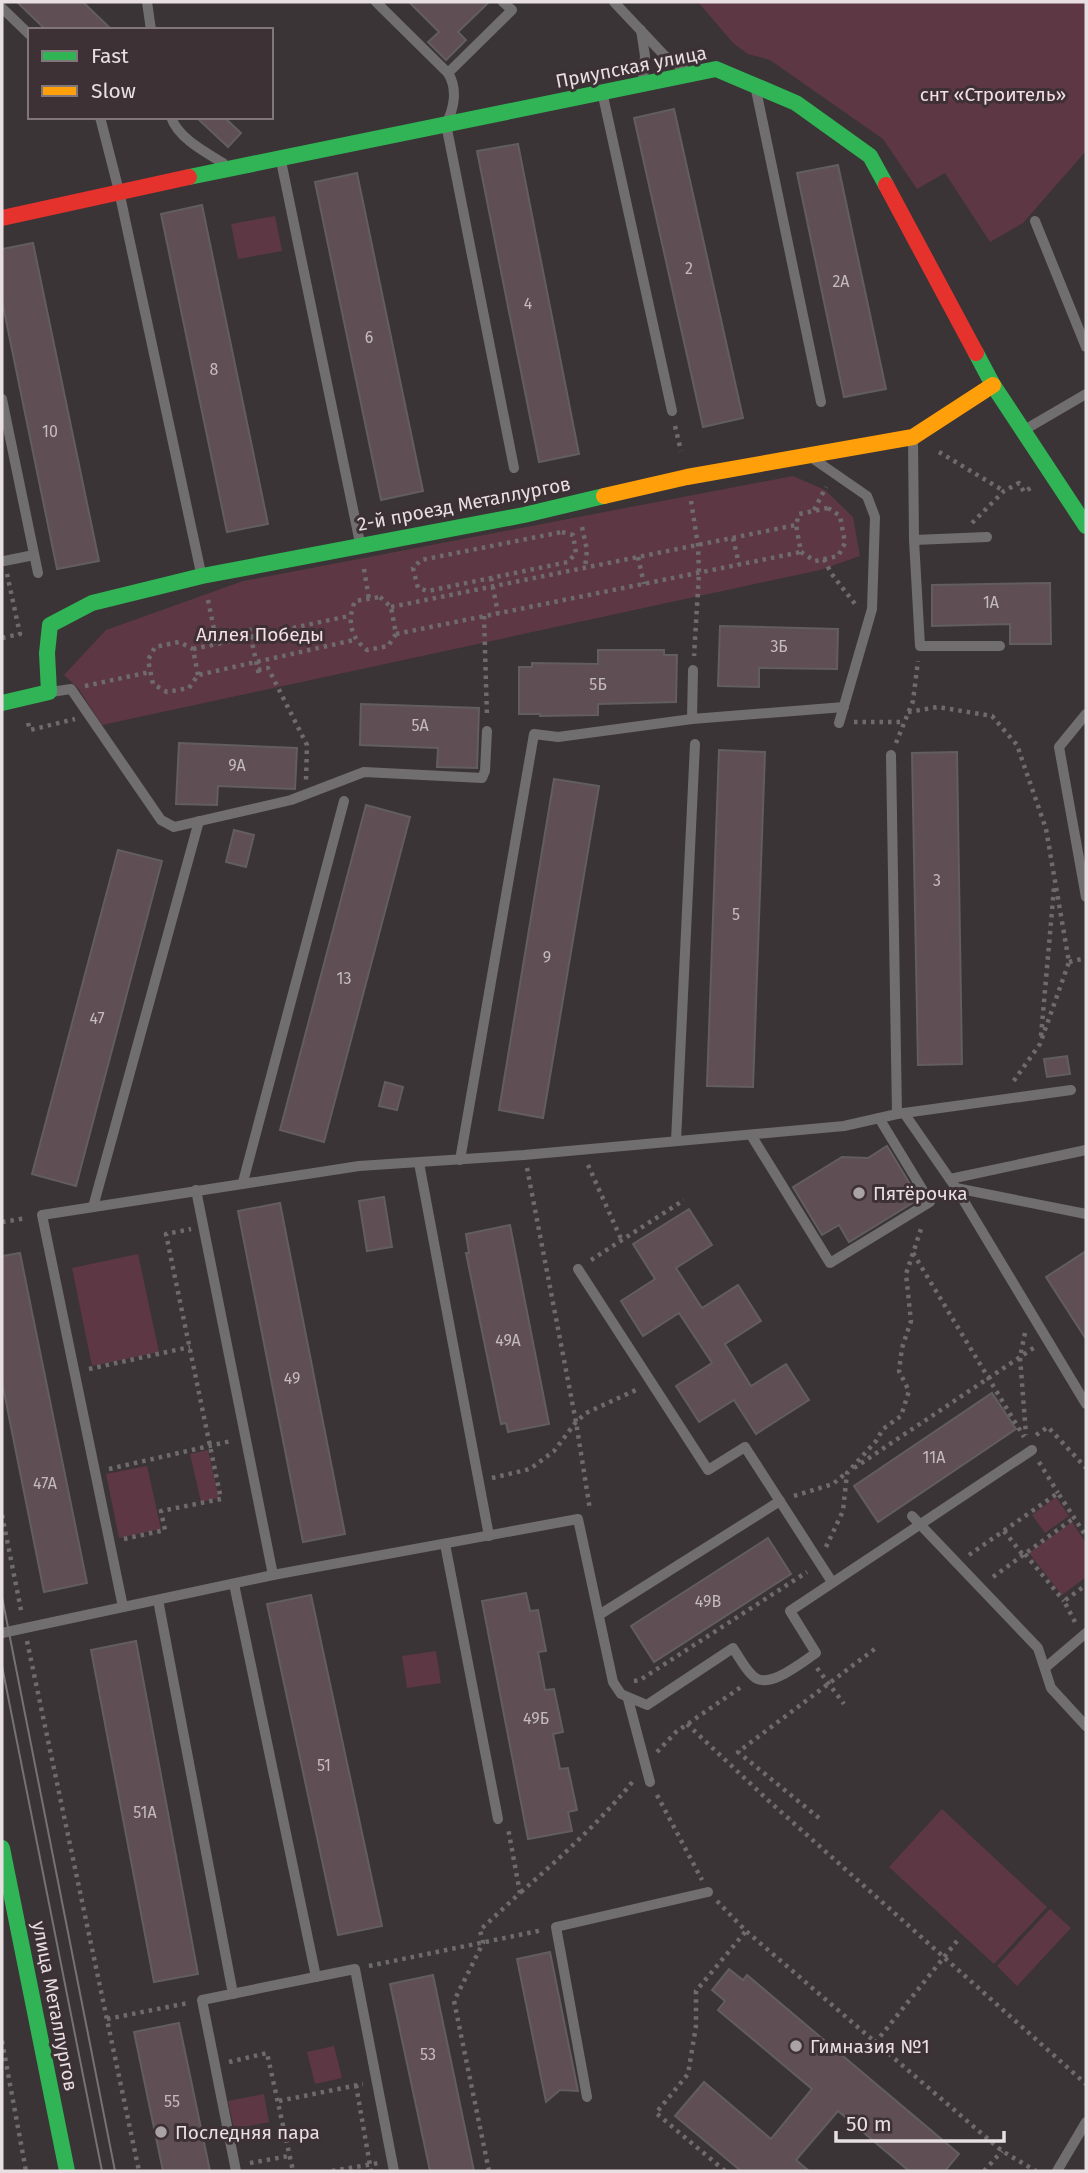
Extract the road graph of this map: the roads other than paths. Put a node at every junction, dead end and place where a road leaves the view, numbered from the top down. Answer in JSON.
{"nodes":[{"id":1,"x":147,"y":2,"type":"edge"},
{"id":2,"x":376,"y":2,"type":"edge"},
{"id":3,"x":503,"y":2,"type":"edge"},
{"id":4,"x":614,"y":2,"type":"edge"},
{"id":5,"x":2,"y":8,"type":"edge"},
{"id":6,"x":151,"y":28,"type":"edge"},
{"id":7,"x":641,"y":30,"type":"junction"},
{"id":8,"x":28,"y":33,"type":"edge"},
{"id":9,"x":448,"y":73,"type":"junction"},
{"id":10,"x":689,"y":73,"type":"junction"},
{"id":11,"x":643,"y":83,"type":"junction"},
{"id":12,"x":755,"y":84,"type":"junction"},
{"id":13,"x":603,"y":93,"type":"junction"},
{"id":14,"x":101,"y":119,"type":"edge"},
{"id":15,"x":172,"y":119,"type":"edge"},
{"id":16,"x":446,"y":124,"type":"junction"},
{"id":17,"x":281,"y":159,"type":"junction"},
{"id":18,"x":232,"y":168,"type":"junction"},
{"id":19,"x":119,"y":191,"type":"junction"},
{"id":20,"x":2,"y":218,"type":"edge"},
{"id":21,"x":1035,"y":221,"type":"dead end"},
{"id":22,"x":1086,"y":347,"type":"edge"},
{"id":23,"x":993,"y":385,"type":"junction"},
{"id":24,"x":1086,"y":394,"type":"edge"},
{"id":25,"x":2,"y":399,"type":"edge"},
{"id":26,"x":821,"y":402,"type":"dead end"},
{"id":27,"x":672,"y":411,"type":"road end"},
{"id":28,"x":1024,"y":430,"type":"junction"},
{"id":29,"x":913,"y":437,"type":"junction"},
{"id":30,"x":807,"y":455,"type":"junction"},
{"id":31,"x":514,"y":468,"type":"dead end"},
{"id":32,"x":1086,"y":526,"type":"edge"},
{"id":33,"x":987,"y":537,"type":"dead end"},
{"id":34,"x":914,"y":540,"type":"junction"},
{"id":35,"x":361,"y":546,"type":"junction"},
{"id":36,"x":34,"y":555,"type":"junction"},
{"id":37,"x":4,"y":561,"type":"road end"},
{"id":38,"x":38,"y":573,"type":"dead end"},
{"id":39,"x":202,"y":576,"type":"junction"},
{"id":40,"x":1000,"y":646,"type":"dead end"},
{"id":41,"x":693,"y":670,"type":"road end"},
{"id":42,"x":49,"y":692,"type":"junction"},
{"id":43,"x":2,"y":704,"type":"edge"},
{"id":44,"x":844,"y":707,"type":"junction"},
{"id":45,"x":1086,"y":714,"type":"edge"},
{"id":46,"x":692,"y":719,"type":"junction"},
{"id":47,"x":839,"y":723,"type":"road end"},
{"id":48,"x":487,"y":731,"type":"road end"},
{"id":49,"x":695,"y":744,"type":"dead end"},
{"id":50,"x":891,"y":755,"type":"road end"},
{"id":51,"x":344,"y":801,"type":"dead end"},
{"id":52,"x":199,"y":821,"type":"junction"},
{"id":53,"x":1086,"y":897,"type":"edge"},
{"id":54,"x":1071,"y":1090,"type":"dead end"},
{"id":55,"x":901,"y":1114,"type":"junction"},
{"id":56,"x":879,"y":1118,"type":"junction"},
{"id":57,"x":751,"y":1135,"type":"junction"},
{"id":58,"x":676,"y":1142,"type":"junction"},
{"id":59,"x":1086,"y":1150,"type":"edge"},
{"id":60,"x":460,"y":1160,"type":"junction"},
{"id":61,"x":419,"y":1163,"type":"junction"},
{"id":62,"x":243,"y":1182,"type":"junction"},
{"id":63,"x":953,"y":1184,"type":"junction"},
{"id":64,"x":196,"y":1190,"type":"junction"},
{"id":65,"x":93,"y":1207,"type":"junction"},
{"id":66,"x":1086,"y":1214,"type":"edge"},
{"id":67,"x":578,"y":1269,"type":"road end"},
{"id":68,"x":1086,"y":1404,"type":"edge"},
{"id":69,"x":1032,"y":1450,"type":"road end"},
{"id":70,"x":780,"y":1501,"type":"junction"},
{"id":71,"x":916,"y":1520,"type":"junction"},
{"id":72,"x":489,"y":1536,"type":"junction"},
{"id":73,"x":445,"y":1544,"type":"junction"},
{"id":74,"x":272,"y":1576,"type":"junction"},
{"id":75,"x":832,"y":1582,"type":"junction"},
{"id":76,"x":234,"y":1584,"type":"junction"},
{"id":77,"x":158,"y":1600,"type":"junction"},
{"id":78,"x":123,"y":1608,"type":"junction"},
{"id":79,"x":599,"y":1615,"type":"junction"},
{"id":80,"x":2,"y":1633,"type":"edge"},
{"id":81,"x":1084,"y":1635,"type":"edge"},
{"id":82,"x":1045,"y":1668,"type":"junction"},
{"id":83,"x":628,"y":1699,"type":"junction"},
{"id":84,"x":1086,"y":1726,"type":"edge"},
{"id":85,"x":650,"y":1782,"type":"road end"},
{"id":86,"x":498,"y":1819,"type":"dead end"},
{"id":87,"x":2,"y":1848,"type":"edge"},
{"id":88,"x":708,"y":1892,"type":"road end"},
{"id":89,"x":316,"y":1977,"type":"junction"},
{"id":90,"x":233,"y":1994,"type":"junction"},
{"id":91,"x":587,"y":2097,"type":"dead end"},
{"id":92,"x":1086,"y":2122,"type":"edge"},
{"id":93,"x":393,"y":2166,"type":"edge"},
{"id":94,"x":236,"y":2169,"type":"edge"},
{"id":95,"x":67,"y":2171,"type":"edge"},
{"id":96,"x":1057,"y":2171,"type":"edge"}],
"edges":[{"from":1,"to":6,"type":"lane"},
{"from":2,"to":9,"type":"lane"},
{"from":3,"to":9,"type":"lane"},
{"from":4,"to":7,"type":"lane"},
{"from":5,"to":8,"type":"lane"},
{"from":7,"to":10,"type":"lane"},
{"from":7,"to":11,"type":"lane"},
{"from":9,"to":16,"type":"lane"},
{"from":10,"to":11,"type":"street","name":"Приупская улица"},
{"from":10,"to":12,"type":"street","name":"Приупская улица"},
{"from":11,"to":13,"type":"street","name":"Приупская улица"},
{"from":12,"to":23,"type":"street","name":"Приупская улица"},
{"from":12,"to":26,"type":"lane"},
{"from":13,"to":16,"type":"street","name":"Приупская улица"},
{"from":13,"to":27,"type":"lane"},
{"from":14,"to":19,"type":"lane"},
{"from":15,"to":18,"type":"lane"},
{"from":16,"to":17,"type":"street","name":"Приупская улица"},
{"from":16,"to":31,"type":"lane"},
{"from":17,"to":18,"type":"street","name":"Приупская улица"},
{"from":17,"to":35,"type":"lane"},
{"from":18,"to":19,"type":"street","name":"Приупская улица"},
{"from":19,"to":20,"type":"street","name":"Приупская улица"},
{"from":19,"to":39,"type":"lane"},
{"from":21,"to":22,"type":"lane"},
{"from":23,"to":28,"type":"street","name":"Приупская улица"},
{"from":23,"to":29,"type":"street","name":"2-й проезд Металлургов"},
{"from":24,"to":28,"type":"lane"},
{"from":25,"to":36,"type":"lane"},
{"from":28,"to":32,"type":"street","name":"Приупская улица"},
{"from":29,"to":30,"type":"street","name":"2-й проезд Металлургов"},
{"from":29,"to":34,"type":"lane"},
{"from":30,"to":35,"type":"street","name":"2-й проезд Металлургов"},
{"from":30,"to":44,"type":"lane"},
{"from":33,"to":34,"type":"lane"},
{"from":34,"to":40,"type":"lane"},
{"from":35,"to":39,"type":"street","name":"2-й проезд Металлургов"},
{"from":36,"to":37,"type":"lane"},
{"from":36,"to":38,"type":"lane"},
{"from":39,"to":42,"type":"street","name":"2-й проезд Металлургов"},
{"from":41,"to":46,"type":"lane"},
{"from":42,"to":43,"type":"street"},
{"from":42,"to":52,"type":"lane"},
{"from":44,"to":46,"type":"lane"},
{"from":44,"to":47,"type":"lane"},
{"from":45,"to":53,"type":"lane"},
{"from":46,"to":60,"type":"lane"},
{"from":48,"to":52,"type":"lane"},
{"from":49,"to":58,"type":"lane"},
{"from":50,"to":55,"type":"lane"},
{"from":51,"to":62,"type":"lane"},
{"from":52,"to":65,"type":"lane"},
{"from":54,"to":55,"type":"lane"},
{"from":55,"to":56,"type":"lane"},
{"from":55,"to":63,"type":"lane"},
{"from":56,"to":57,"type":"lane"},
{"from":56,"to":57,"type":"lane"},
{"from":57,"to":58,"type":"lane"},
{"from":58,"to":60,"type":"lane"},
{"from":59,"to":63,"type":"lane"},
{"from":60,"to":61,"type":"lane"},
{"from":61,"to":62,"type":"lane"},
{"from":61,"to":72,"type":"lane"},
{"from":62,"to":64,"type":"lane"},
{"from":63,"to":66,"type":"lane"},
{"from":63,"to":68,"type":"lane"},
{"from":64,"to":65,"type":"lane"},
{"from":64,"to":74,"type":"lane"},
{"from":65,"to":78,"type":"lane"},
{"from":67,"to":70,"type":"lane"},
{"from":69,"to":71,"type":"lane"},
{"from":70,"to":75,"type":"lane"},
{"from":70,"to":79,"type":"lane"},
{"from":71,"to":75,"type":"lane"},
{"from":71,"to":82,"type":"lane"},
{"from":72,"to":73,"type":"lane"},
{"from":72,"to":79,"type":"lane"},
{"from":73,"to":74,"type":"lane"},
{"from":73,"to":86,"type":"lane"},
{"from":74,"to":76,"type":"lane"},
{"from":75,"to":83,"type":"lane"},
{"from":76,"to":77,"type":"lane"},
{"from":76,"to":89,"type":"lane"},
{"from":77,"to":78,"type":"lane"},
{"from":77,"to":90,"type":"lane"},
{"from":78,"to":80,"type":"lane"},
{"from":79,"to":83,"type":"lane"},
{"from":81,"to":82,"type":"lane"},
{"from":82,"to":84,"type":"lane"},
{"from":83,"to":85,"type":"lane"},
{"from":87,"to":95,"type":"street","name":"улица Металлургов"},
{"from":88,"to":91,"type":"lane"},
{"from":89,"to":90,"type":"lane"},
{"from":89,"to":93,"type":"lane"},
{"from":90,"to":94,"type":"lane"},
{"from":92,"to":96,"type":"lane"}]}
